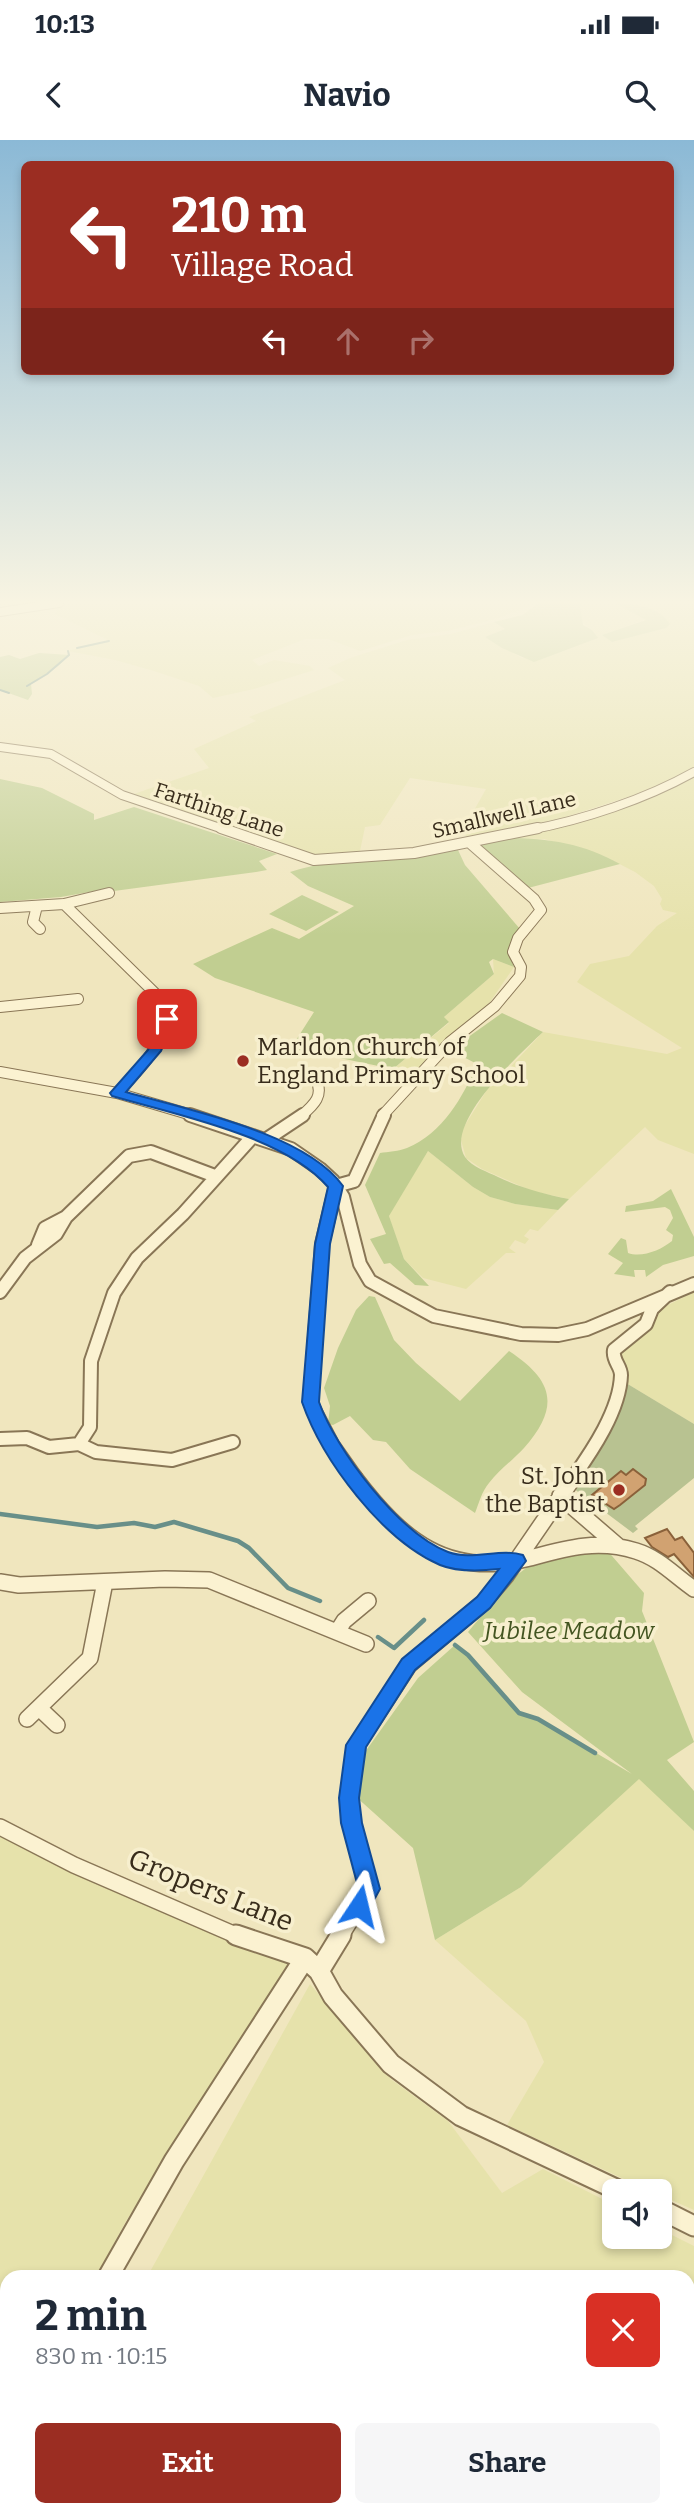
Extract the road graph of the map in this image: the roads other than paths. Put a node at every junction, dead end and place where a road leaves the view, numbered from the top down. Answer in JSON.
{"nodes":[{"id":1,"x":0,"y":747,"type":"edge"},
{"id":2,"x":694,"y":772,"type":"edge"},
{"id":3,"x":470,"y":843,"type":"junction"},
{"id":4,"x":314,"y":860,"type":"joint"},
{"id":5,"x":109,"y":893,"type":"dead end"},
{"id":6,"x":64,"y":904,"type":"junction"},
{"id":7,"x":37,"y":906,"type":"junction"},
{"id":8,"x":0,"y":908,"type":"edge"},
{"id":9,"x":40,"y":929,"type":"dead end"},
{"id":10,"x":78,"y":999,"type":"dead end"},
{"id":11,"x":0,"y":1007,"type":"edge"},
{"id":12,"x":0,"y":1072,"type":"edge"},
{"id":13,"x":315,"y":1078,"type":"dead end"},
{"id":14,"x":117,"y":1093,"type":"junction"},
{"id":15,"x":253,"y":1136,"type":"junction"},
{"id":16,"x":267,"y":1139,"type":"junction"},
{"id":17,"x":215,"y":1176,"type":"junction"},
{"id":18,"x":336,"y":1186,"type":"junction"},
{"id":19,"x":694,"y":1284,"type":"edge"},
{"id":20,"x":0,"y":1292,"type":"edge"},
{"id":21,"x":670,"y":1292,"type":"junction"},
{"id":22,"x":0,"y":1439,"type":"edge"},
{"id":23,"x":233,"y":1442,"type":"dead end"},
{"id":24,"x":79,"y":1444,"type":"junction"},
{"id":25,"x":560,"y":1496,"type":"junction"},
{"id":26,"x":619,"y":1547,"type":"junction"},
{"id":27,"x":517,"y":1561,"type":"junction"},
{"id":28,"x":0,"y":1582,"type":"edge"},
{"id":29,"x":105,"y":1582,"type":"junction"},
{"id":30,"x":694,"y":1588,"type":"edge"},
{"id":31,"x":368,"y":1601,"type":"dead end"},
{"id":32,"x":337,"y":1632,"type":"junction"},
{"id":33,"x":366,"y":1644,"type":"dead end"},
{"id":34,"x":33,"y":1714,"type":"joint"},
{"id":35,"x":57,"y":1725,"type":"dead end"},
{"id":36,"x":0,"y":1827,"type":"edge"},
{"id":37,"x":312,"y":1964,"type":"junction"},
{"id":38,"x":602,"y":2183,"type":"edge"},
{"id":39,"x":672,"y":2215,"type":"edge"},
{"id":40,"x":694,"y":2225,"type":"edge"},
{"id":41,"x":112,"y":2270,"type":"edge"}],
"edges":[{"from":1,"to":4,"type":"street","name":"Farthing Lane"},
{"from":2,"to":3,"type":"street","name":"Smallwell Lane"},
{"from":3,"to":4,"type":"street","name":"Smallwell Lane"},
{"from":3,"to":18,"type":"street"},
{"from":5,"to":6,"type":"street"},
{"from":6,"to":7,"type":"street"},
{"from":6,"to":14,"type":"street"},
{"from":7,"to":8,"type":"street"},
{"from":7,"to":9,"type":"street"},
{"from":10,"to":11,"type":"street"},
{"from":12,"to":14,"type":"street"},
{"from":13,"to":16,"type":"street"},
{"from":14,"to":15,"type":"street"},
{"from":15,"to":16,"type":"street"},
{"from":15,"to":17,"type":"street"},
{"from":16,"to":18,"type":"street"},
{"from":17,"to":20,"type":"street"},
{"from":17,"to":24,"type":"street"},
{"from":18,"to":21,"type":"street"},
{"from":18,"to":27,"type":"street"},
{"from":19,"to":21,"type":"street"},
{"from":21,"to":25,"type":"street"},
{"from":22,"to":24,"type":"street"},
{"from":23,"to":24,"type":"street"},
{"from":25,"to":26,"type":"street"},
{"from":25,"to":27,"type":"street"},
{"from":26,"to":27,"type":"street"},
{"from":26,"to":30,"type":"street"},
{"from":27,"to":37,"type":"street"},
{"from":28,"to":29,"type":"street"},
{"from":29,"to":32,"type":"street"},
{"from":29,"to":34,"type":"street"},
{"from":31,"to":32,"type":"street"},
{"from":32,"to":33,"type":"street"},
{"from":34,"to":35,"type":"street"},
{"from":36,"to":37,"type":"street","name":"Gropers Lane"},
{"from":37,"to":38,"type":"street"},
{"from":37,"to":41,"type":"street"},
{"from":39,"to":40,"type":"street"}]}
